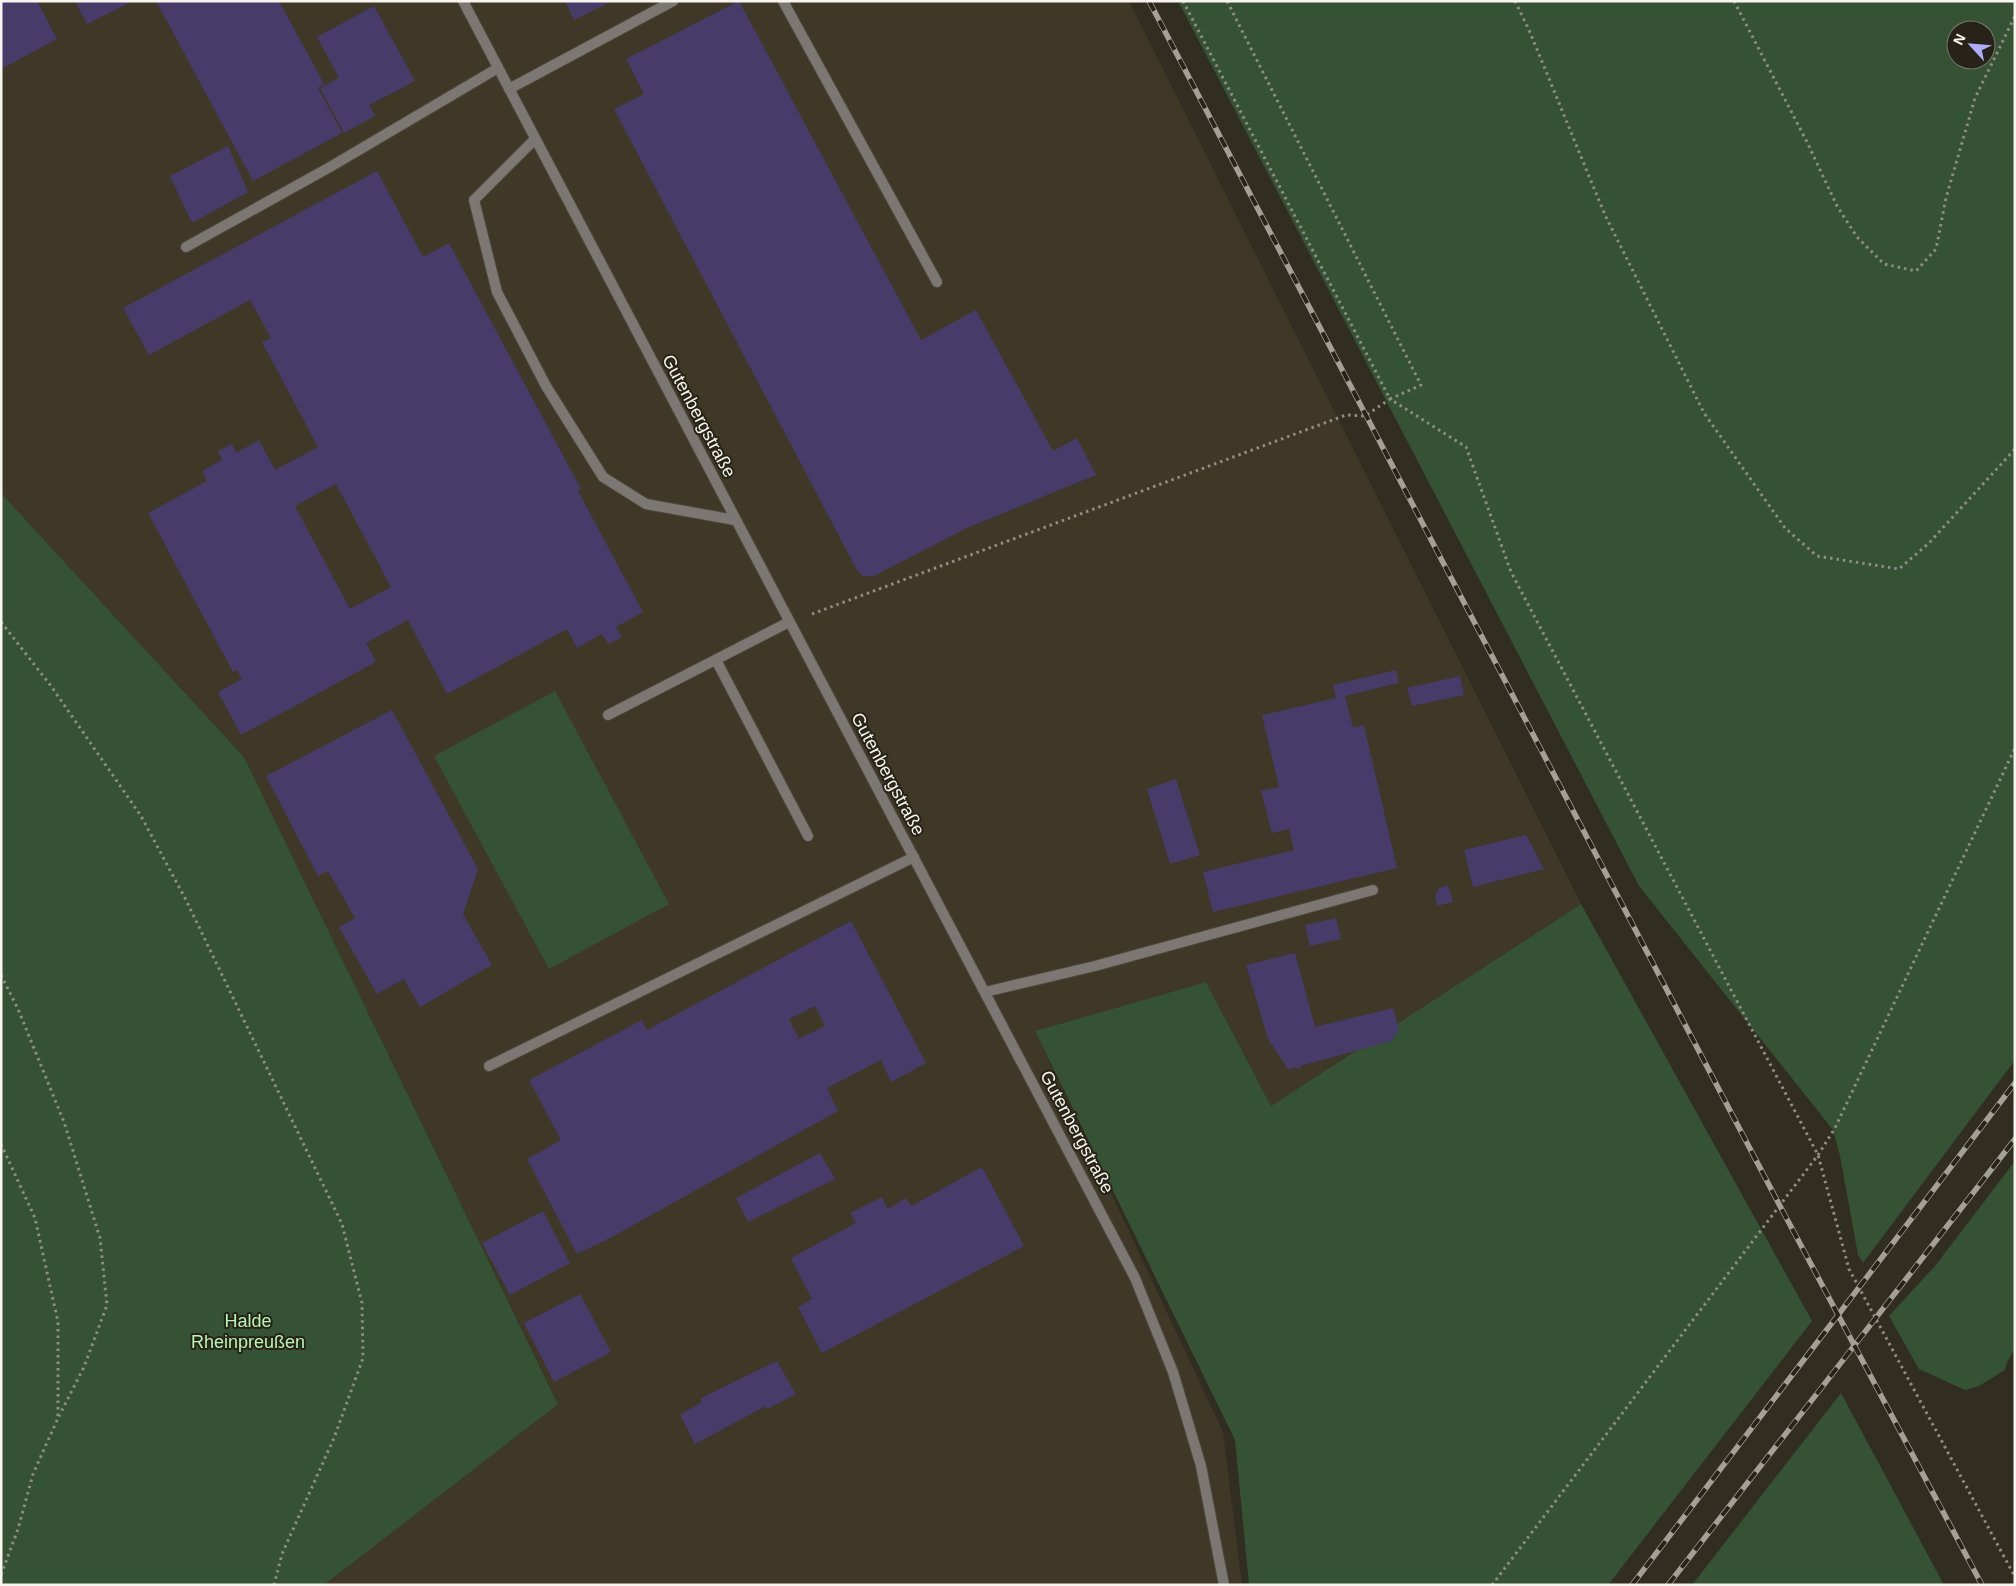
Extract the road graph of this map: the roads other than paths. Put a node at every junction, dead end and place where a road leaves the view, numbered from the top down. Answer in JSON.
{"nodes":[{"id":1,"x":462,"y":1,"type":"edge"},
{"id":2,"x":673,"y":1,"type":"edge"},
{"id":3,"x":782,"y":1,"type":"edge"},
{"id":4,"x":498,"y":68,"type":"junction"},
{"id":5,"x":509,"y":89,"type":"junction"},
{"id":6,"x":535,"y":140,"type":"junction"},
{"id":7,"x":186,"y":247,"type":"dead end"},
{"id":8,"x":937,"y":282,"type":"dead end"},
{"id":9,"x":735,"y":520,"type":"junction"},
{"id":10,"x":789,"y":622,"type":"junction"},
{"id":11,"x":716,"y":660,"type":"junction"},
{"id":12,"x":608,"y":715,"type":"dead end"},
{"id":13,"x":808,"y":836,"type":"dead end"},
{"id":14,"x":914,"y":857,"type":"junction"},
{"id":15,"x":1373,"y":890,"type":"dead end"},
{"id":16,"x":986,"y":992,"type":"junction"},
{"id":17,"x":490,"y":1066,"type":"dead end"},
{"id":18,"x":1224,"y":1585,"type":"edge"}],
"edges":[{"from":1,"to":4,"type":"street","name":"Gutenbergstraße"},
{"from":2,"to":5,"type":"street"},
{"from":3,"to":8,"type":"street"},
{"from":4,"to":5,"type":"street","name":"Gutenbergstraße"},
{"from":4,"to":7,"type":"street"},
{"from":5,"to":6,"type":"street","name":"Gutenbergstraße"},
{"from":6,"to":9,"type":"street","name":"Gutenbergstraße"},
{"from":6,"to":9,"type":"street"},
{"from":9,"to":10,"type":"street","name":"Gutenbergstraße"},
{"from":10,"to":11,"type":"street"},
{"from":10,"to":14,"type":"street","name":"Gutenbergstraße"},
{"from":11,"to":12,"type":"street"},
{"from":11,"to":13,"type":"street"},
{"from":14,"to":16,"type":"street","name":"Gutenbergstraße"},
{"from":14,"to":17,"type":"street"},
{"from":15,"to":16,"type":"street"},
{"from":16,"to":18,"type":"street","name":"Gutenbergstraße"}]}
